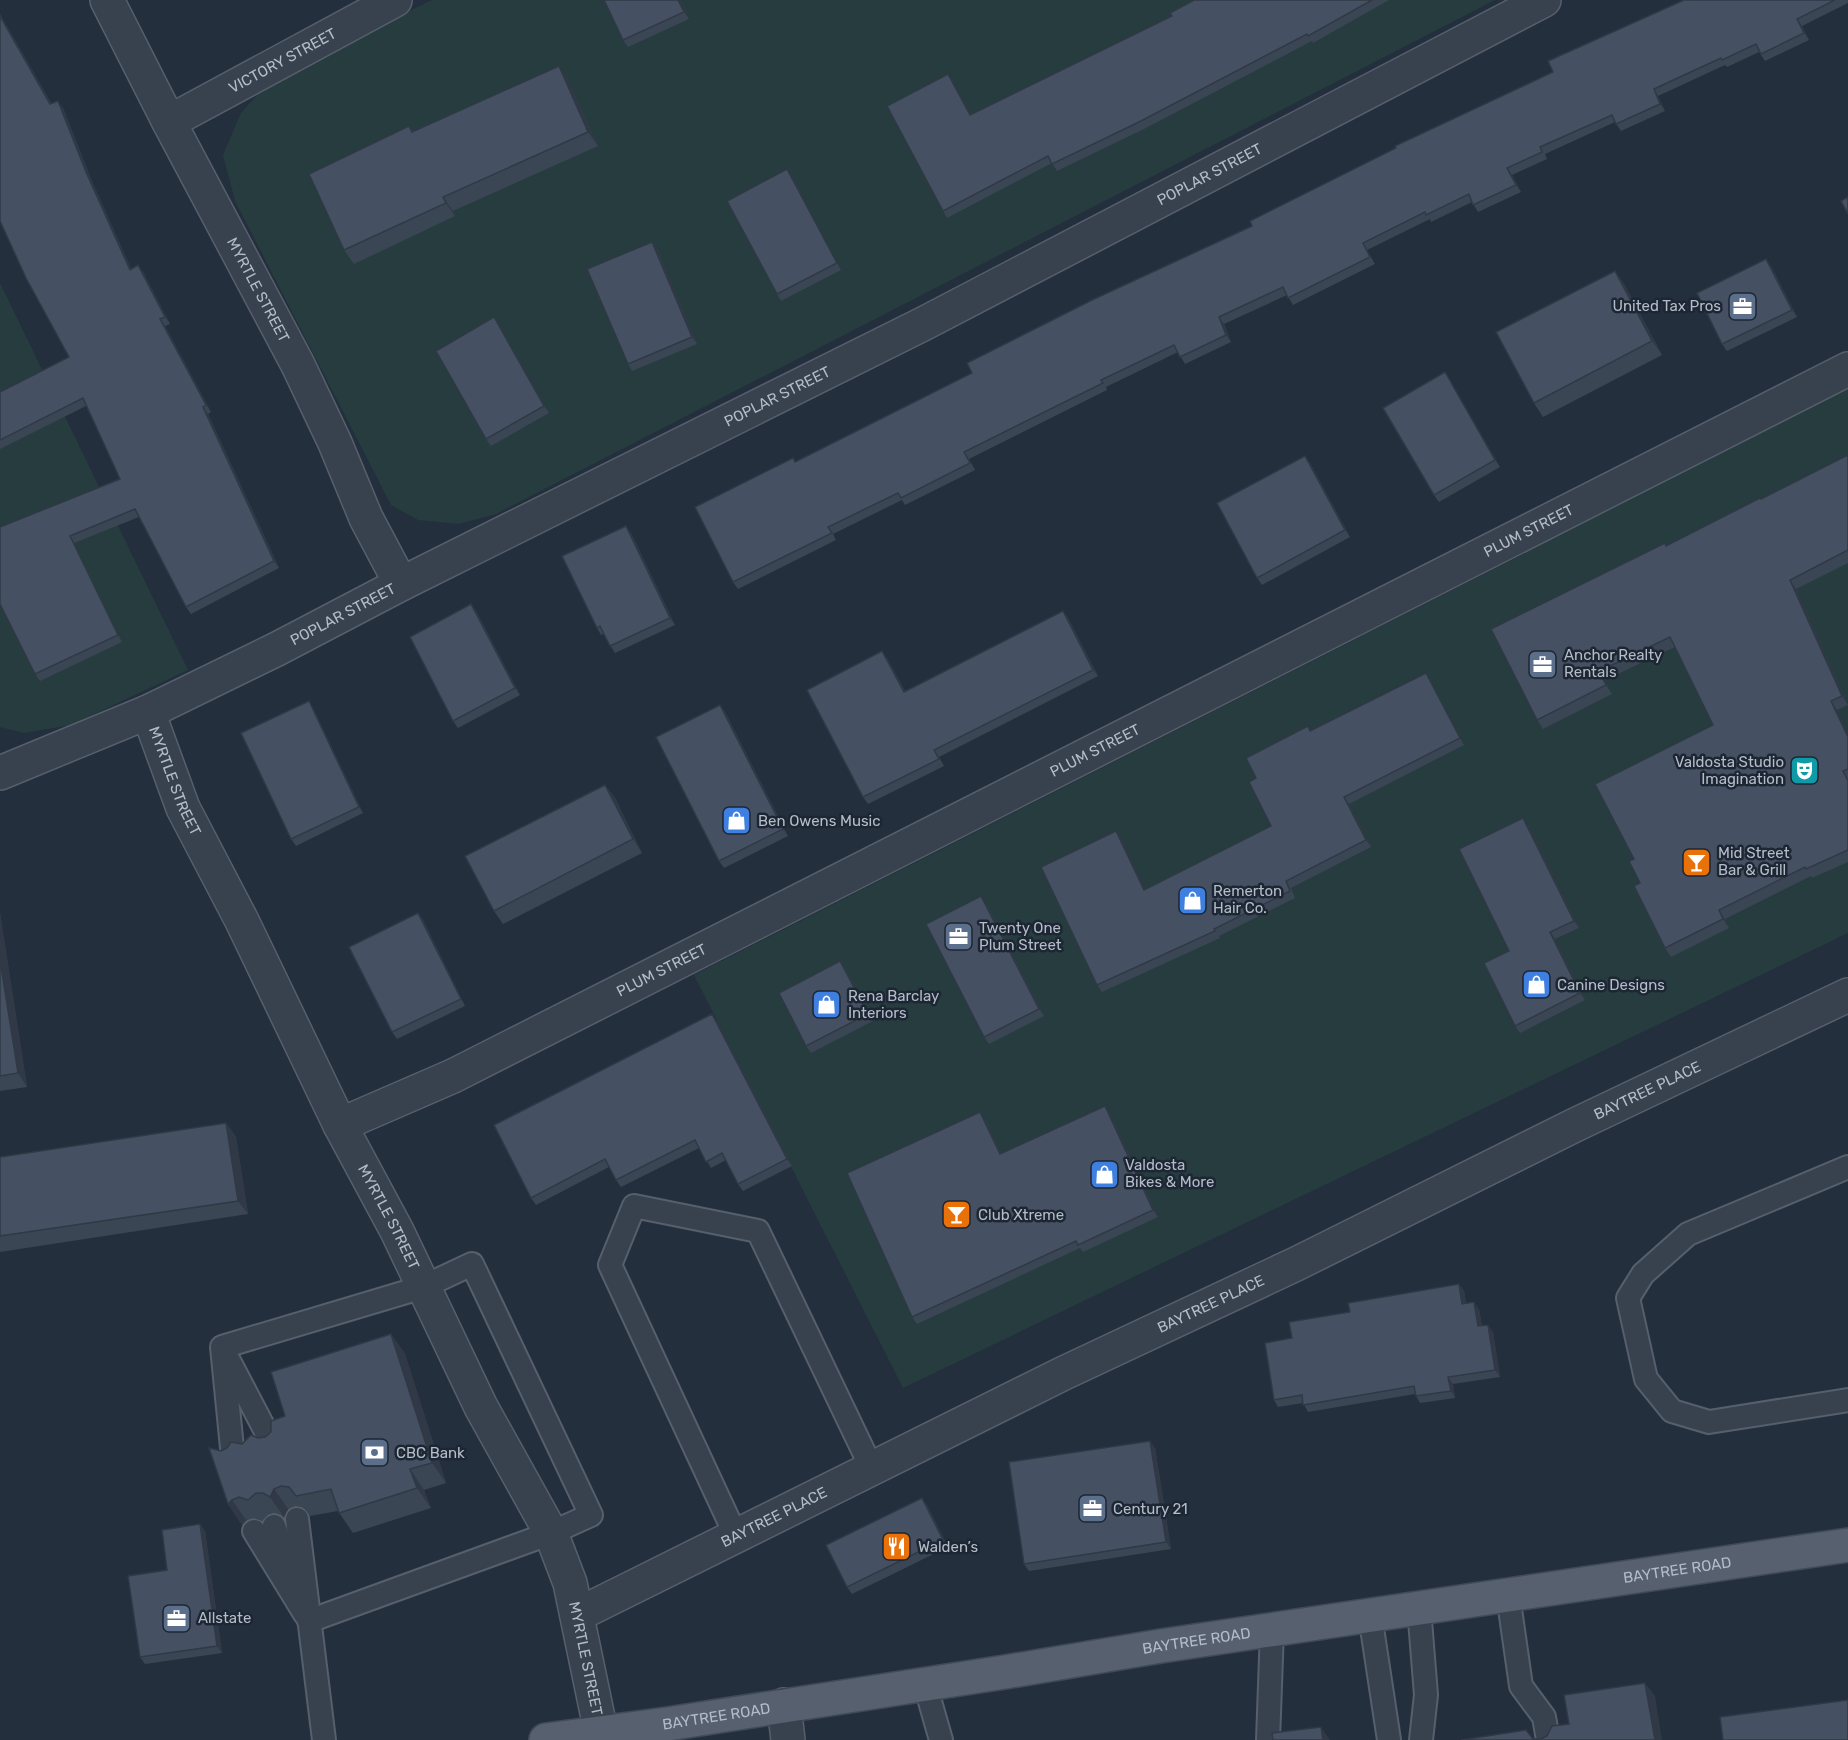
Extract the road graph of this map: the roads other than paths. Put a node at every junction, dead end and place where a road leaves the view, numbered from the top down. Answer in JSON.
{"nodes":[{"id":1,"x":395,"y":0,"type":"edge"},
{"id":2,"x":1544,"y":0,"type":"edge"},
{"id":3,"x":112,"y":2,"type":"edge"},
{"id":4,"x":169,"y":122,"type":"junction"},
{"id":5,"x":1848,"y":369,"type":"edge"},
{"id":6,"x":401,"y":584,"type":"junction"},
{"id":7,"x":148,"y":712,"type":"junction"},
{"id":8,"x":0,"y":774,"type":"edge"},
{"id":9,"x":1848,"y":994,"type":"edge"},
{"id":10,"x":340,"y":1125,"type":"junction"},
{"id":11,"x":1848,"y":1167,"type":"edge"},
{"id":12,"x":423,"y":1287,"type":"junction"},
{"id":13,"x":222,"y":1347,"type":"junction"},
{"id":14,"x":1848,"y":1400,"type":"edge"},
{"id":15,"x":872,"y":1469,"type":"junction"},
{"id":16,"x":297,"y":1519,"type":"edge"},
{"id":17,"x":264,"y":1528,"type":"dead end"},
{"id":18,"x":551,"y":1533,"type":"junction"},
{"id":19,"x":736,"y":1536,"type":"junction"},
{"id":20,"x":1848,"y":1545,"type":"edge"},
{"id":21,"x":1508,"y":1595,"type":"junction"},
{"id":22,"x":1419,"y":1608,"type":"junction"},
{"id":23,"x":577,"y":1615,"type":"junction"},
{"id":24,"x":1370,"y":1615,"type":"junction"},
{"id":25,"x":309,"y":1621,"type":"junction"},
{"id":26,"x":1272,"y":1630,"type":"junction"},
{"id":27,"x":925,"y":1684,"type":"junction"},
{"id":28,"x":784,"y":1705,"type":"junction"},
{"id":29,"x":601,"y":1732,"type":"junction"},
{"id":30,"x":668,"y":1732,"type":"edge"},
{"id":31,"x":324,"y":1740,"type":"edge"},
{"id":32,"x":546,"y":1740,"type":"edge"},
{"id":33,"x":788,"y":1740,"type":"edge"},
{"id":34,"x":941,"y":1740,"type":"edge"},
{"id":35,"x":1268,"y":1740,"type":"edge"},
{"id":36,"x":1389,"y":1740,"type":"edge"},
{"id":37,"x":1421,"y":1740,"type":"edge"},
{"id":38,"x":1548,"y":1740,"type":"edge"}],
"edges":[{"from":1,"to":4,"type":"street","name":"VICTORY STREET"},
{"from":2,"to":6,"type":"street","name":"POPLAR STREET"},
{"from":3,"to":4,"type":"street","name":"MYRTLE STREET"},
{"from":4,"to":6,"type":"street","name":"MYRTLE STREET"},
{"from":5,"to":10,"type":"street","name":"PLUM STREET"},
{"from":6,"to":7,"type":"street","name":"POPLAR STREET"},
{"from":7,"to":8,"type":"street","name":"POPLAR STREET"},
{"from":7,"to":10,"type":"street","name":"MYRTLE STREET"},
{"from":9,"to":15,"type":"street","name":"BAYTREE PLACE"},
{"from":10,"to":12,"type":"street","name":"MYRTLE STREET"},
{"from":11,"to":14,"type":"lane"},
{"from":12,"to":13,"type":"lane"},
{"from":12,"to":18,"type":"street","name":"MYRTLE STREET"},
{"from":12,"to":18,"type":"lane"},
{"from":13,"to":13,"type":"lane"},
{"from":15,"to":19,"type":"street","name":"BAYTREE PLACE"},
{"from":15,"to":19,"type":"lane"},
{"from":16,"to":25,"type":"lane"},
{"from":17,"to":25,"type":"lane"},
{"from":18,"to":23,"type":"street","name":"MYRTLE STREET"},
{"from":18,"to":25,"type":"lane"},
{"from":19,"to":23,"type":"street","name":"BAYTREE PLACE"},
{"from":20,"to":21,"type":"main road","name":"BAYTREE ROAD"},
{"from":21,"to":22,"type":"main road","name":"BAYTREE ROAD"},
{"from":21,"to":38,"type":"lane"},
{"from":22,"to":24,"type":"main road","name":"BAYTREE ROAD"},
{"from":22,"to":37,"type":"lane"},
{"from":23,"to":29,"type":"street","name":"MYRTLE STREET"},
{"from":24,"to":26,"type":"main road","name":"BAYTREE ROAD"},
{"from":24,"to":36,"type":"lane"},
{"from":25,"to":31,"type":"lane"},
{"from":26,"to":27,"type":"main road","name":"BAYTREE ROAD"},
{"from":26,"to":35,"type":"lane"},
{"from":27,"to":28,"type":"main road","name":"BAYTREE ROAD"},
{"from":27,"to":34,"type":"lane"},
{"from":28,"to":30,"type":"main road","name":"BAYTREE ROAD"},
{"from":28,"to":33,"type":"street"},
{"from":29,"to":30,"type":"main road","name":"BAYTREE ROAD"},
{"from":29,"to":32,"type":"main road","name":"BAYTREE ROAD"}]}
